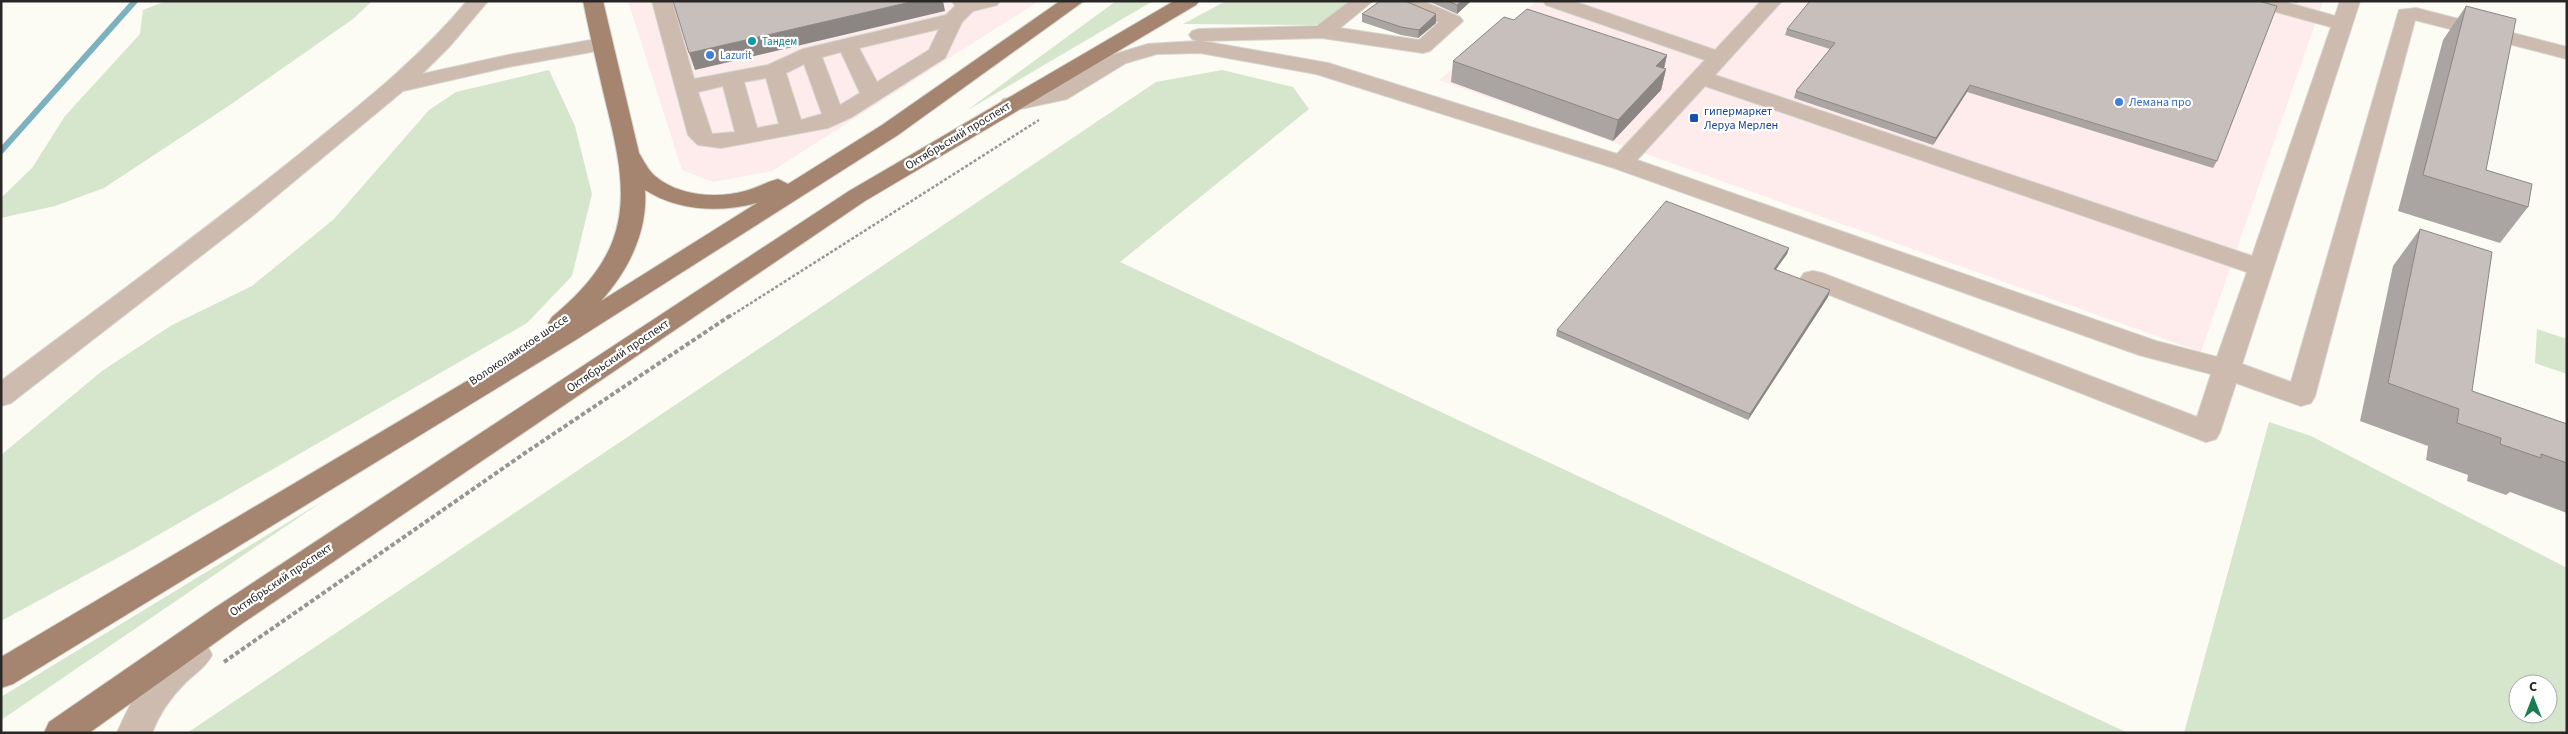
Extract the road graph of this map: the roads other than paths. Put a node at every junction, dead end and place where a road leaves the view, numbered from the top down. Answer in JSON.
{"nodes":[{"id":1,"x":478,"y":1,"type":"edge"},
{"id":2,"x":593,"y":1,"type":"edge"},
{"id":3,"x":662,"y":1,"type":"edge"},
{"id":4,"x":990,"y":1,"type":"edge"},
{"id":5,"x":1074,"y":1,"type":"edge"},
{"id":6,"x":1189,"y":1,"type":"edge"},
{"id":7,"x":1363,"y":1,"type":"edge"},
{"id":8,"x":1405,"y":1,"type":"edge"},
{"id":9,"x":1553,"y":1,"type":"edge"},
{"id":10,"x":1772,"y":1,"type":"edge"},
{"id":11,"x":2258,"y":1,"type":"edge"},
{"id":12,"x":2350,"y":1,"type":"edge"},
{"id":13,"x":960,"y":9,"type":"edge"},
{"id":14,"x":2343,"y":24,"type":"junction"},
{"id":15,"x":1322,"y":32,"type":"junction"},
{"id":16,"x":602,"y":44,"type":"junction"},
{"id":17,"x":847,"y":44,"type":"junction"},
{"id":18,"x":1155,"y":48,"type":"junction"},
{"id":19,"x":810,"y":53,"type":"junction"},
{"id":20,"x":2567,"y":53,"type":"edge"},
{"id":21,"x":898,"y":54,"type":"junction"},
{"id":22,"x":1719,"y":58,"type":"junction"},
{"id":23,"x":774,"y":70,"type":"junction"},
{"id":24,"x":732,"y":78,"type":"junction"},
{"id":25,"x":1701,"y":78,"type":"junction"},
{"id":26,"x":394,"y":87,"type":"junction"},
{"id":27,"x":688,"y":87,"type":"junction"},
{"id":28,"x":872,"y":95,"type":"junction"},
{"id":29,"x":1011,"y":104,"type":"junction"},
{"id":30,"x":834,"y":117,"type":"junction"},
{"id":31,"x":792,"y":128,"type":"junction"},
{"id":32,"x":890,"y":130,"type":"junction"},
{"id":33,"x":748,"y":136,"type":"junction"},
{"id":34,"x":629,"y":155,"type":"junction"},
{"id":35,"x":1622,"y":163,"type":"junction"},
{"id":36,"x":2261,"y":268,"type":"junction"},
{"id":37,"x":1813,"y":279,"type":"dead end"},
{"id":38,"x":2227,"y":369,"type":"junction"},
{"id":39,"x":1,"y":396,"type":"edge"},
{"id":40,"x":422,"y":423,"type":"junction"},
{"id":41,"x":343,"y":539,"type":"junction"},
{"id":42,"x":1,"y":674,"type":"edge"},
{"id":43,"x":61,"y":733,"type":"edge"},
{"id":44,"x":134,"y":733,"type":"edge"}],
"edges":[{"from":1,"to":26,"type":"street"},
{"from":2,"to":16,"type":"main road","name":"Волоколамское шоссе"},
{"from":3,"to":27,"type":"street"},
{"from":4,"to":13,"type":"street"},
{"from":5,"to":32,"type":"main road"},
{"from":6,"to":29,"type":"main road","name":"Октябрьский проспект"},
{"from":7,"to":15,"type":"street"},
{"from":8,"to":15,"type":"street"},
{"from":9,"to":22,"type":"street"},
{"from":10,"to":22,"type":"street"},
{"from":11,"to":14,"type":"street"},
{"from":12,"to":14,"type":"street"},
{"from":13,"to":21,"type":"street"},
{"from":13,"to":21,"type":"street"},
{"from":14,"to":36,"type":"street"},
{"from":15,"to":18,"type":"street"},
{"from":16,"to":26,"type":"street"},
{"from":16,"to":34,"type":"main road","name":"Волоколамское шоссе"},
{"from":17,"to":19,"type":"street"},
{"from":17,"to":21,"type":"street"},
{"from":17,"to":28,"type":"street"},
{"from":18,"to":29,"type":"street"},
{"from":18,"to":35,"type":"street"},
{"from":19,"to":23,"type":"street"},
{"from":19,"to":30,"type":"street"},
{"from":20,"to":38,"type":"street"},
{"from":21,"to":28,"type":"street"},
{"from":22,"to":25,"type":"street"},
{"from":23,"to":24,"type":"street"},
{"from":23,"to":31,"type":"street"},
{"from":24,"to":27,"type":"street"},
{"from":24,"to":33,"type":"street"},
{"from":25,"to":35,"type":"street"},
{"from":25,"to":36,"type":"street"},
{"from":26,"to":39,"type":"street"},
{"from":27,"to":33,"type":"street"},
{"from":28,"to":30,"type":"street"},
{"from":29,"to":41,"type":"main road","name":"Октябрьский проспект"},
{"from":30,"to":31,"type":"street"},
{"from":31,"to":33,"type":"street"},
{"from":32,"to":34,"type":"main road","name":"Волоколамское шоссе"},
{"from":32,"to":40,"type":"main road"},
{"from":34,"to":40,"type":"main road","name":"Волоколамское шоссе"},
{"from":35,"to":38,"type":"street"},
{"from":36,"to":38,"type":"street"},
{"from":37,"to":38,"type":"street"},
{"from":40,"to":42,"type":"main road"},
{"from":41,"to":43,"type":"main road","name":"Октябрьский проспект"},
{"from":41,"to":44,"type":"street"}]}
